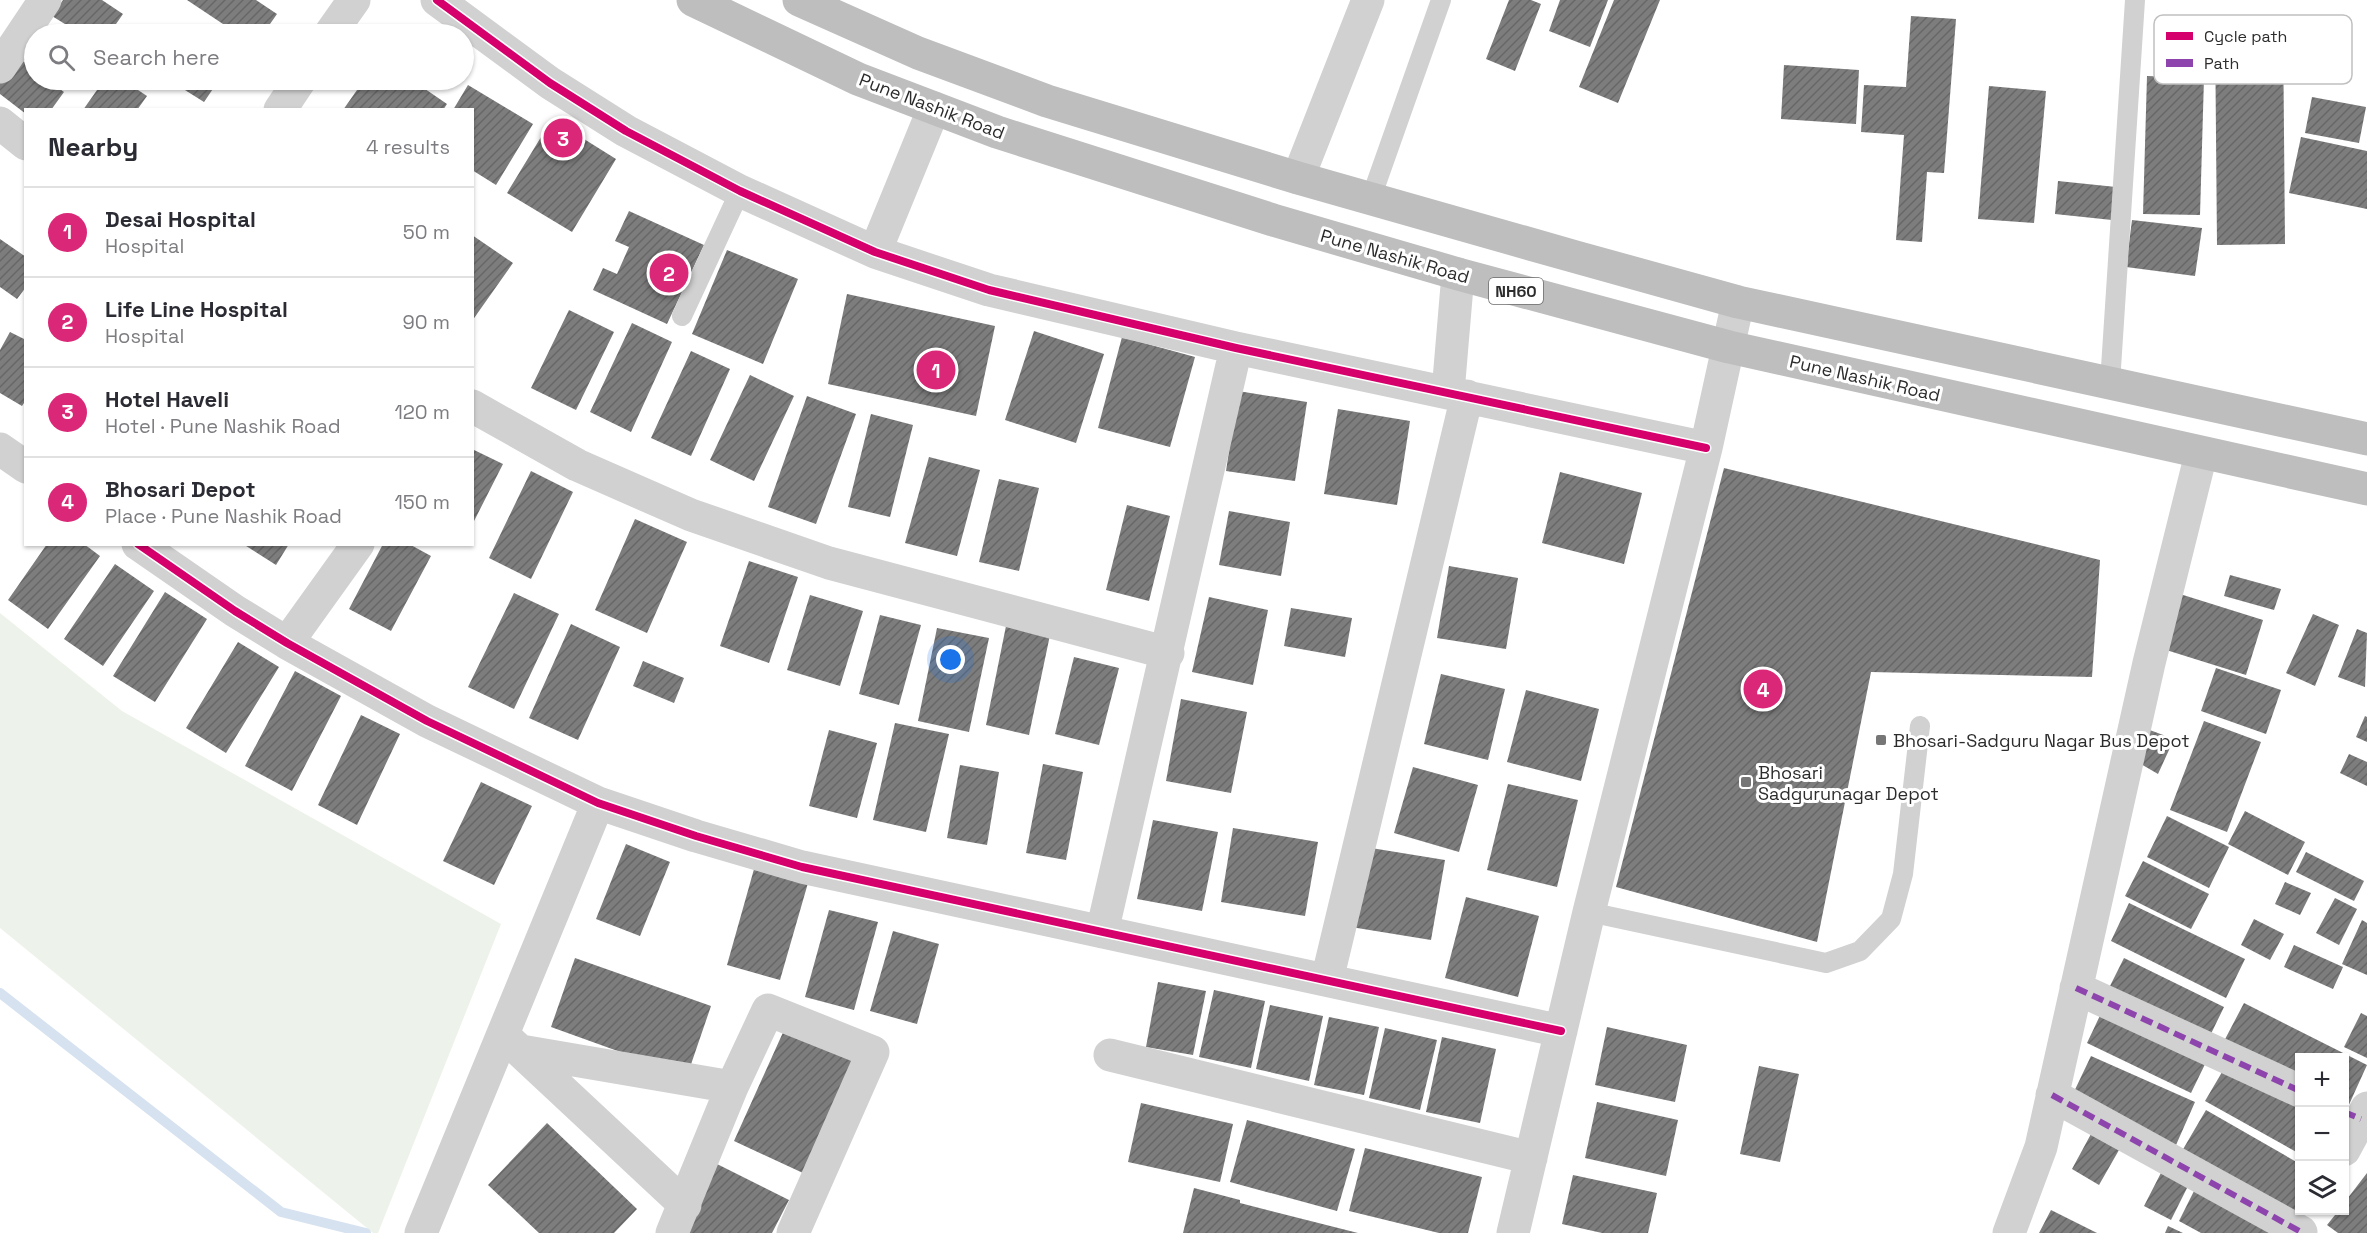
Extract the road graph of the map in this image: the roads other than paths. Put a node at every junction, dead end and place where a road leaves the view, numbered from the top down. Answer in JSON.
{"nodes":[{"id":1,"x":45,"y":0,"type":"edge"},
{"id":2,"x":354,"y":0,"type":"edge"},
{"id":3,"x":437,"y":0,"type":"edge"},
{"id":4,"x":693,"y":0,"type":"edge"},
{"id":5,"x":799,"y":0,"type":"edge"},
{"id":6,"x":1368,"y":0,"type":"edge"},
{"id":7,"x":1440,"y":0,"type":"edge"},
{"id":8,"x":2135,"y":0,"type":"edge"},
{"id":9,"x":29,"y":24,"type":"edge"},
{"id":10,"x":337,"y":24,"type":"edge"},
{"id":11,"x":469,"y":24,"type":"edge"},
{"id":12,"x":474,"y":28,"type":"edge"},
{"id":13,"x":24,"y":31,"type":"edge"},
{"id":14,"x":0,"y":67,"type":"edge"},
{"id":15,"x":293,"y":90,"type":"edge"},
{"id":16,"x":281,"y":108,"type":"edge"},
{"id":17,"x":934,"y":108,"type":"junction"},
{"id":18,"x":0,"y":123,"type":"edge"},
{"id":19,"x":24,"y":142,"type":"edge"},
{"id":20,"x":1298,"y":178,"type":"junction"},
{"id":21,"x":740,"y":191,"type":"junction"},
{"id":22,"x":1371,"y":198,"type":"junction"},
{"id":23,"x":875,"y":252,"type":"junction"},
{"id":24,"x":1458,"y":274,"type":"junction"},
{"id":25,"x":1738,"y":302,"type":"junction"},
{"id":26,"x":682,"y":316,"type":"dead end"},
{"id":27,"x":1729,"y":347,"type":"junction"},
{"id":28,"x":1236,"y":348,"type":"junction"},
{"id":29,"x":2110,"y":383,"type":"junction"},
{"id":30,"x":1458,"y":394,"type":"junction"},
{"id":31,"x":474,"y":407,"type":"edge"},
{"id":32,"x":2367,"y":439,"type":"edge"},
{"id":33,"x":1706,"y":448,"type":"junction"},
{"id":34,"x":0,"y":449,"type":"edge"},
{"id":35,"x":2201,"y":454,"type":"junction"},
{"id":36,"x":24,"y":466,"type":"edge"},
{"id":37,"x":2367,"y":489,"type":"edge"},
{"id":38,"x":141,"y":546,"type":"edge"},
{"id":39,"x":357,"y":546,"type":"edge"},
{"id":40,"x":287,"y":643,"type":"junction"},
{"id":41,"x":1168,"y":653,"type":"junction"},
{"id":42,"x":1920,"y":726,"type":"dead end"},
{"id":43,"x":598,"y":803,"type":"junction"},
{"id":44,"x":1589,"y":912,"type":"junction"},
{"id":45,"x":1102,"y":932,"type":"junction"},
{"id":46,"x":1327,"y":980,"type":"junction"},
{"id":47,"x":2076,"y":988,"type":"junction"},
{"id":48,"x":1561,"y":1031,"type":"junction"},
{"id":49,"x":512,"y":1043,"type":"junction"},
{"id":50,"x":1110,"y":1055,"type":"dead end"},
{"id":51,"x":732,"y":1087,"type":"junction"},
{"id":52,"x":2295,"y":1089,"type":"edge"},
{"id":53,"x":2052,"y":1095,"type":"junction"},
{"id":54,"x":2358,"y":1113,"type":"edge"},
{"id":55,"x":2349,"y":1137,"type":"edge"},
{"id":56,"x":1531,"y":1158,"type":"junction"},
{"id":57,"x":679,"y":1219,"type":"edge"},
{"id":58,"x":2304,"y":1225,"type":"edge"},
{"id":59,"x":421,"y":1233,"type":"edge"},
{"id":60,"x":793,"y":1233,"type":"edge"},
{"id":61,"x":1513,"y":1233,"type":"edge"},
{"id":62,"x":2009,"y":1233,"type":"edge"}],
"edges":[{"from":1,"to":9,"type":"street"},
{"from":2,"to":10,"type":"street"},
{"from":3,"to":11,"type":"street"},
{"from":4,"to":17,"type":"highway","name":"Pune Nashik Road","number":"NH60"},
{"from":5,"to":20,"type":"highway"},
{"from":6,"to":20,"type":"street"},
{"from":7,"to":22,"type":"lane"},
{"from":8,"to":29,"type":"lane"},
{"from":12,"to":21,"type":"street"},
{"from":13,"to":14,"type":"street"},
{"from":15,"to":16,"type":"street"},
{"from":17,"to":23,"type":"street"},
{"from":17,"to":24,"type":"highway","name":"Pune Nashik Road","number":"NH60"},
{"from":18,"to":19,"type":"street"},
{"from":20,"to":22,"type":"highway"},
{"from":21,"to":23,"type":"street"},
{"from":21,"to":26,"type":"lane"},
{"from":22,"to":25,"type":"highway"},
{"from":23,"to":28,"type":"street"},
{"from":24,"to":27,"type":"highway","name":"Pune Nashik Road","number":"NH60"},
{"from":24,"to":30,"type":"street"},
{"from":25,"to":27,"type":"street"},
{"from":25,"to":29,"type":"highway"},
{"from":27,"to":33,"type":"street"},
{"from":27,"to":35,"type":"highway","name":"Pune Nashik Road","number":"NH60"},
{"from":28,"to":30,"type":"street"},
{"from":28,"to":41,"type":"street"},
{"from":29,"to":32,"type":"highway"},
{"from":30,"to":33,"type":"street"},
{"from":30,"to":46,"type":"street"},
{"from":31,"to":41,"type":"street"},
{"from":33,"to":44,"type":"street"},
{"from":34,"to":36,"type":"street"},
{"from":35,"to":37,"type":"highway","name":"Pune Nashik Road","number":"NH60"},
{"from":35,"to":47,"type":"street"},
{"from":38,"to":40,"type":"street"},
{"from":39,"to":40,"type":"street"},
{"from":40,"to":43,"type":"street"},
{"from":41,"to":45,"type":"street"},
{"from":42,"to":44,"type":"lane"},
{"from":43,"to":45,"type":"street"},
{"from":43,"to":49,"type":"street"},
{"from":44,"to":48,"type":"street"},
{"from":45,"to":46,"type":"street"},
{"from":46,"to":48,"type":"street"},
{"from":47,"to":52,"type":"street"},
{"from":47,"to":53,"type":"street"},
{"from":48,"to":56,"type":"street"},
{"from":49,"to":51,"type":"street"},
{"from":49,"to":57,"type":"street"},
{"from":49,"to":59,"type":"street"},
{"from":50,"to":56,"type":"street"},
{"from":51,"to":57,"type":"street"},
{"from":51,"to":60,"type":"street"},
{"from":53,"to":58,"type":"street"},
{"from":53,"to":62,"type":"street"},
{"from":54,"to":55,"type":"street"},
{"from":56,"to":61,"type":"street"}]}
